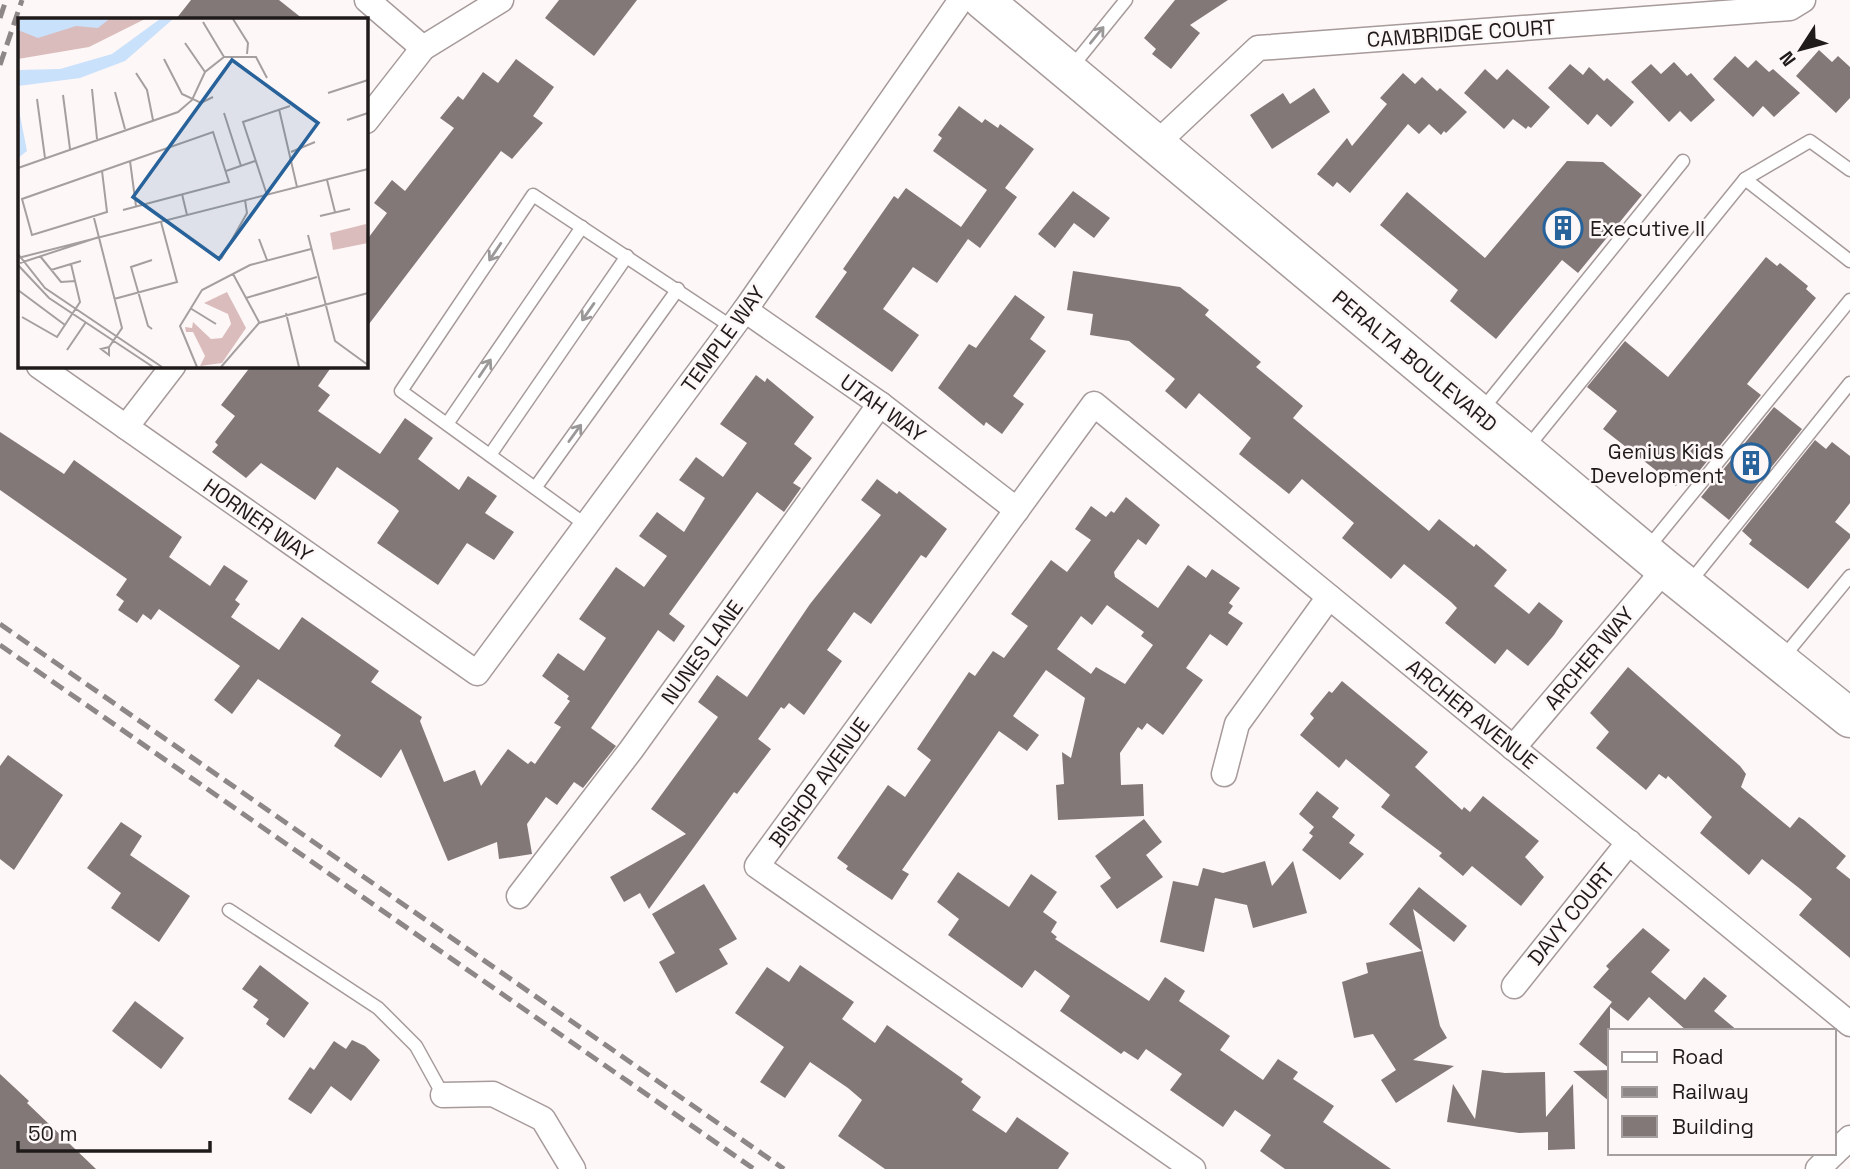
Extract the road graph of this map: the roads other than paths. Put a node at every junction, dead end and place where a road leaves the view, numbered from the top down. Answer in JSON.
{"nodes":[{"id":1,"x":367,"y":0,"type":"edge"},
{"id":2,"x":501,"y":0,"type":"edge"},
{"id":3,"x":961,"y":0,"type":"edge"},
{"id":4,"x":983,"y":0,"type":"edge"},
{"id":5,"x":1126,"y":0,"type":"edge"},
{"id":6,"x":1802,"y":0,"type":"edge"},
{"id":7,"x":423,"y":48,"type":"junction"},
{"id":8,"x":1068,"y":71,"type":"junction"},
{"id":9,"x":368,"y":118,"type":"edge"},
{"id":10,"x":1156,"y":144,"type":"junction"},
{"id":11,"x":1683,"y":162,"type":"dead end"},
{"id":12,"x":1850,"y":170,"type":"edge"},
{"id":13,"x":1745,"y":178,"type":"junction"},
{"id":14,"x":582,"y":227,"type":"junction"},
{"id":15,"x":627,"y":256,"type":"junction"},
{"id":16,"x":1850,"y":261,"type":"edge"},
{"id":17,"x":678,"y":289,"type":"junction"},
{"id":18,"x":1850,"y":299,"type":"edge"},
{"id":19,"x":739,"y":319,"type":"junction"},
{"id":20,"x":42,"y":368,"type":"edge"},
{"id":21,"x":171,"y":368,"type":"edge"},
{"id":22,"x":1850,"y":383,"type":"edge"},
{"id":23,"x":880,"y":404,"type":"junction"},
{"id":24,"x":1094,"y":404,"type":"joint"},
{"id":25,"x":1479,"y":414,"type":"junction"},
{"id":26,"x":447,"y":424,"type":"junction"},
{"id":27,"x":126,"y":427,"type":"junction"},
{"id":28,"x":1524,"y":452,"type":"junction"},
{"id":29,"x":489,"y":455,"type":"junction"},
{"id":30,"x":535,"y":488,"type":"junction"},
{"id":31,"x":1017,"y":510,"type":"junction"},
{"id":32,"x":586,"y":525,"type":"junction"},
{"id":33,"x":1665,"y":569,"type":"junction"},
{"id":34,"x":1850,"y":576,"type":"edge"},
{"id":35,"x":1329,"y":597,"type":"junction"},
{"id":36,"x":1780,"y":662,"type":"junction"},
{"id":37,"x":477,"y":673,"type":"joint"},
{"id":38,"x":1850,"y":718,"type":"edge"},
{"id":39,"x":1513,"y":748,"type":"junction"},
{"id":40,"x":1224,"y":774,"type":"dead end"},
{"id":41,"x":1629,"y":842,"type":"junction"},
{"id":42,"x":519,"y":896,"type":"dead end"},
{"id":43,"x":229,"y":910,"type":"dead end"},
{"id":44,"x":1514,"y":986,"type":"dead end"},
{"id":45,"x":1850,"y":1024,"type":"edge"},
{"id":46,"x":443,"y":1095,"type":"joint"},
{"id":47,"x":1850,"y":1138,"type":"edge"},
{"id":48,"x":1836,"y":1151,"type":"edge"},
{"id":49,"x":1832,"y":1155,"type":"edge"},
{"id":50,"x":573,"y":1169,"type":"edge"},
{"id":51,"x":1193,"y":1169,"type":"edge"},
{"id":52,"x":1818,"y":1169,"type":"edge"}],
"edges":[{"from":1,"to":7,"type":"street"},
{"from":2,"to":7,"type":"street"},
{"from":3,"to":19,"type":"street","name":"TEMPLE WAY"},
{"from":4,"to":8,"type":"main road","name":"PERALTA BOULEVARD"},
{"from":8,"to":5,"type":"lane","one_way":true},
{"from":6,"to":10,"type":"street","name":"CAMBRIDGE COURT"},
{"from":7,"to":9,"type":"street"},
{"from":8,"to":10,"type":"main road","name":"PERALTA BOULEVARD"},
{"from":10,"to":25,"type":"main road","name":"PERALTA BOULEVARD"},
{"from":11,"to":25,"type":"lane"},
{"from":12,"to":13,"type":"lane"},
{"from":13,"to":16,"type":"lane"},
{"from":13,"to":28,"type":"lane"},
{"from":14,"to":15,"type":"lane"},
{"from":26,"to":14,"type":"lane","one_way":true},
{"from":14,"to":26,"type":"lane","one_way":true},
{"from":15,"to":17,"type":"lane"},
{"from":15,"to":29,"type":"lane","one_way":true},
{"from":17,"to":19,"type":"lane"},
{"from":30,"to":17,"type":"lane","one_way":true},
{"from":18,"to":33,"type":"lane"},
{"from":19,"to":23,"type":"street","name":"UTAH WAY"},
{"from":19,"to":32,"type":"street","name":"TEMPLE WAY"},
{"from":20,"to":27,"type":"street","name":"HORNER WAY"},
{"from":21,"to":27,"type":"street"},
{"from":22,"to":33,"type":"lane"},
{"from":23,"to":31,"type":"street","name":"UTAH WAY"},
{"from":23,"to":42,"type":"street","name":"NUNES LANE"},
{"from":24,"to":31,"type":"street","name":"BISHOP AVENUE"},
{"from":24,"to":35,"type":"street","name":"ARCHER AVENUE"},
{"from":25,"to":28,"type":"main road","name":"PERALTA BOULEVARD"},
{"from":26,"to":29,"type":"lane"},
{"from":27,"to":37,"type":"street","name":"HORNER WAY"},
{"from":28,"to":33,"type":"main road","name":"PERALTA BOULEVARD"},
{"from":29,"to":30,"type":"lane"},
{"from":30,"to":32,"type":"lane"},
{"from":31,"to":51,"type":"street","name":"BISHOP AVENUE"},
{"from":32,"to":37,"type":"street","name":"TEMPLE WAY"},
{"from":33,"to":36,"type":"main road","name":"PERALTA BOULEVARD"},
{"from":33,"to":39,"type":"street","name":"ARCHER WAY"},
{"from":34,"to":36,"type":"lane"},
{"from":35,"to":39,"type":"street","name":"ARCHER AVENUE"},
{"from":35,"to":40,"type":"street"},
{"from":36,"to":38,"type":"main road","name":"PERALTA BOULEVARD"},
{"from":39,"to":41,"type":"street","name":"ARCHER AVENUE"},
{"from":41,"to":44,"type":"street","name":"DAVY COURT"},
{"from":41,"to":45,"type":"street","name":"ARCHER AVENUE"},
{"from":43,"to":46,"type":"lane"},
{"from":46,"to":50,"type":"street"},
{"from":47,"to":48,"type":"street"},
{"from":49,"to":52,"type":"street"}]}
